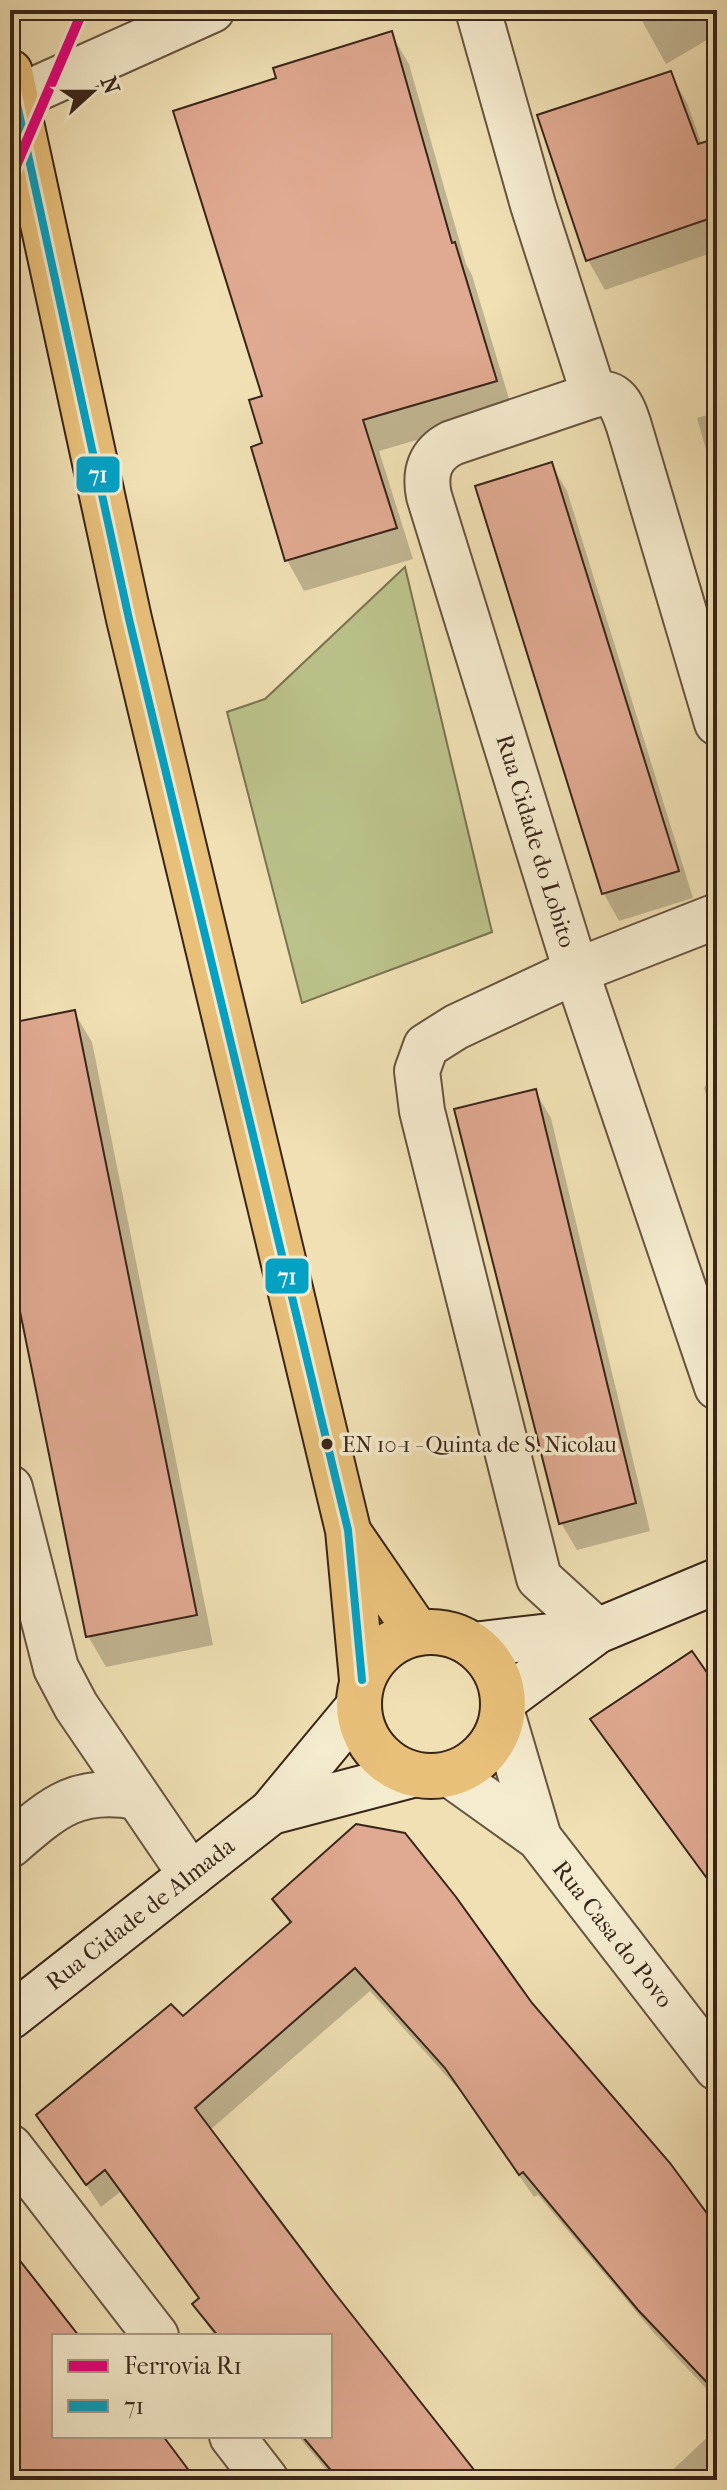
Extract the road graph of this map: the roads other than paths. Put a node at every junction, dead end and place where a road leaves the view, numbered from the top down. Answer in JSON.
{"nodes":[{"id":1,"x":212,"y":10,"type":"edge"},
{"id":2,"x":478,"y":10,"type":"edge"},
{"id":3,"x":13,"y":85,"type":"edge"},
{"id":4,"x":594,"y":395,"type":"junction"},
{"id":5,"x":717,"y":723,"type":"edge"},
{"id":6,"x":717,"y":916,"type":"edge"},
{"id":7,"x":576,"y":971,"type":"junction"},
{"id":8,"x":717,"y":1387,"type":"edge"},
{"id":9,"x":10,"y":1488,"type":"edge"},
{"id":10,"x":348,"y":1530,"type":"junction"},
{"id":11,"x":717,"y":1581,"type":"edge"},
{"id":12,"x":597,"y":1631,"type":"junction"},
{"id":13,"x":417,"y":1632,"type":"junction"},
{"id":14,"x":473,"y":1645,"type":"junction"},
{"id":15,"x":361,"y":1693,"type":"junction"},
{"id":16,"x":503,"y":1708,"type":"junction"},
{"id":17,"x":432,"y":1775,"type":"junction"},
{"id":18,"x":137,"y":1797,"type":"junction"},
{"id":19,"x":271,"y":1812,"type":"junction"},
{"id":20,"x":539,"y":1838,"type":"junction"},
{"id":21,"x":10,"y":1845,"type":"edge"},
{"id":22,"x":191,"y":1875,"type":"junction"},
{"id":23,"x":10,"y":2017,"type":"edge"},
{"id":24,"x":717,"y":2068,"type":"edge"},
{"id":25,"x":10,"y":2147,"type":"edge"},
{"id":26,"x":154,"y":2334,"type":"edge"},
{"id":27,"x":234,"y":2438,"type":"edge"},
{"id":28,"x":266,"y":2480,"type":"edge"}],
"edges":[{"from":1,"to":3,"type":"street"},
{"from":2,"to":4,"type":"street"},
{"from":3,"to":10,"type":"main road"},
{"from":4,"to":5,"type":"street"},
{"from":4,"to":7,"type":"street","name":"Rua Cidade do Lobito"},
{"from":6,"to":7,"type":"street"},
{"from":7,"to":8,"type":"street","name":"Rua Cidade do Lobito"},
{"from":7,"to":12,"type":"street"},
{"from":9,"to":18,"type":"street"},
{"from":10,"to":13,"type":"main road"},
{"from":10,"to":15,"type":"main road"},
{"from":11,"to":12,"type":"street"},
{"from":12,"to":14,"type":"street"},
{"from":12,"to":16,"type":"street"},
{"from":13,"to":14,"type":"main road"},
{"from":13,"to":15,"type":"main road"},
{"from":14,"to":16,"type":"main road"},
{"from":15,"to":17,"type":"main road"},
{"from":15,"to":19,"type":"street","name":"Rua Cidade de Almada"},
{"from":16,"to":17,"type":"main road"},
{"from":16,"to":20,"type":"street","name":"Rua Casa do Povo"},
{"from":17,"to":19,"type":"street","name":"Rua Cidade de Almada"},
{"from":17,"to":20,"type":"street","name":"Rua Casa do Povo"},
{"from":18,"to":21,"type":"street"},
{"from":18,"to":22,"type":"street"},
{"from":19,"to":22,"type":"street","name":"Rua Cidade de Almada"},
{"from":20,"to":24,"type":"street","name":"Rua Casa do Povo"},
{"from":22,"to":23,"type":"street","name":"Rua Cidade de Almada"},
{"from":25,"to":26,"type":"street"},
{"from":27,"to":28,"type":"street"}]}
